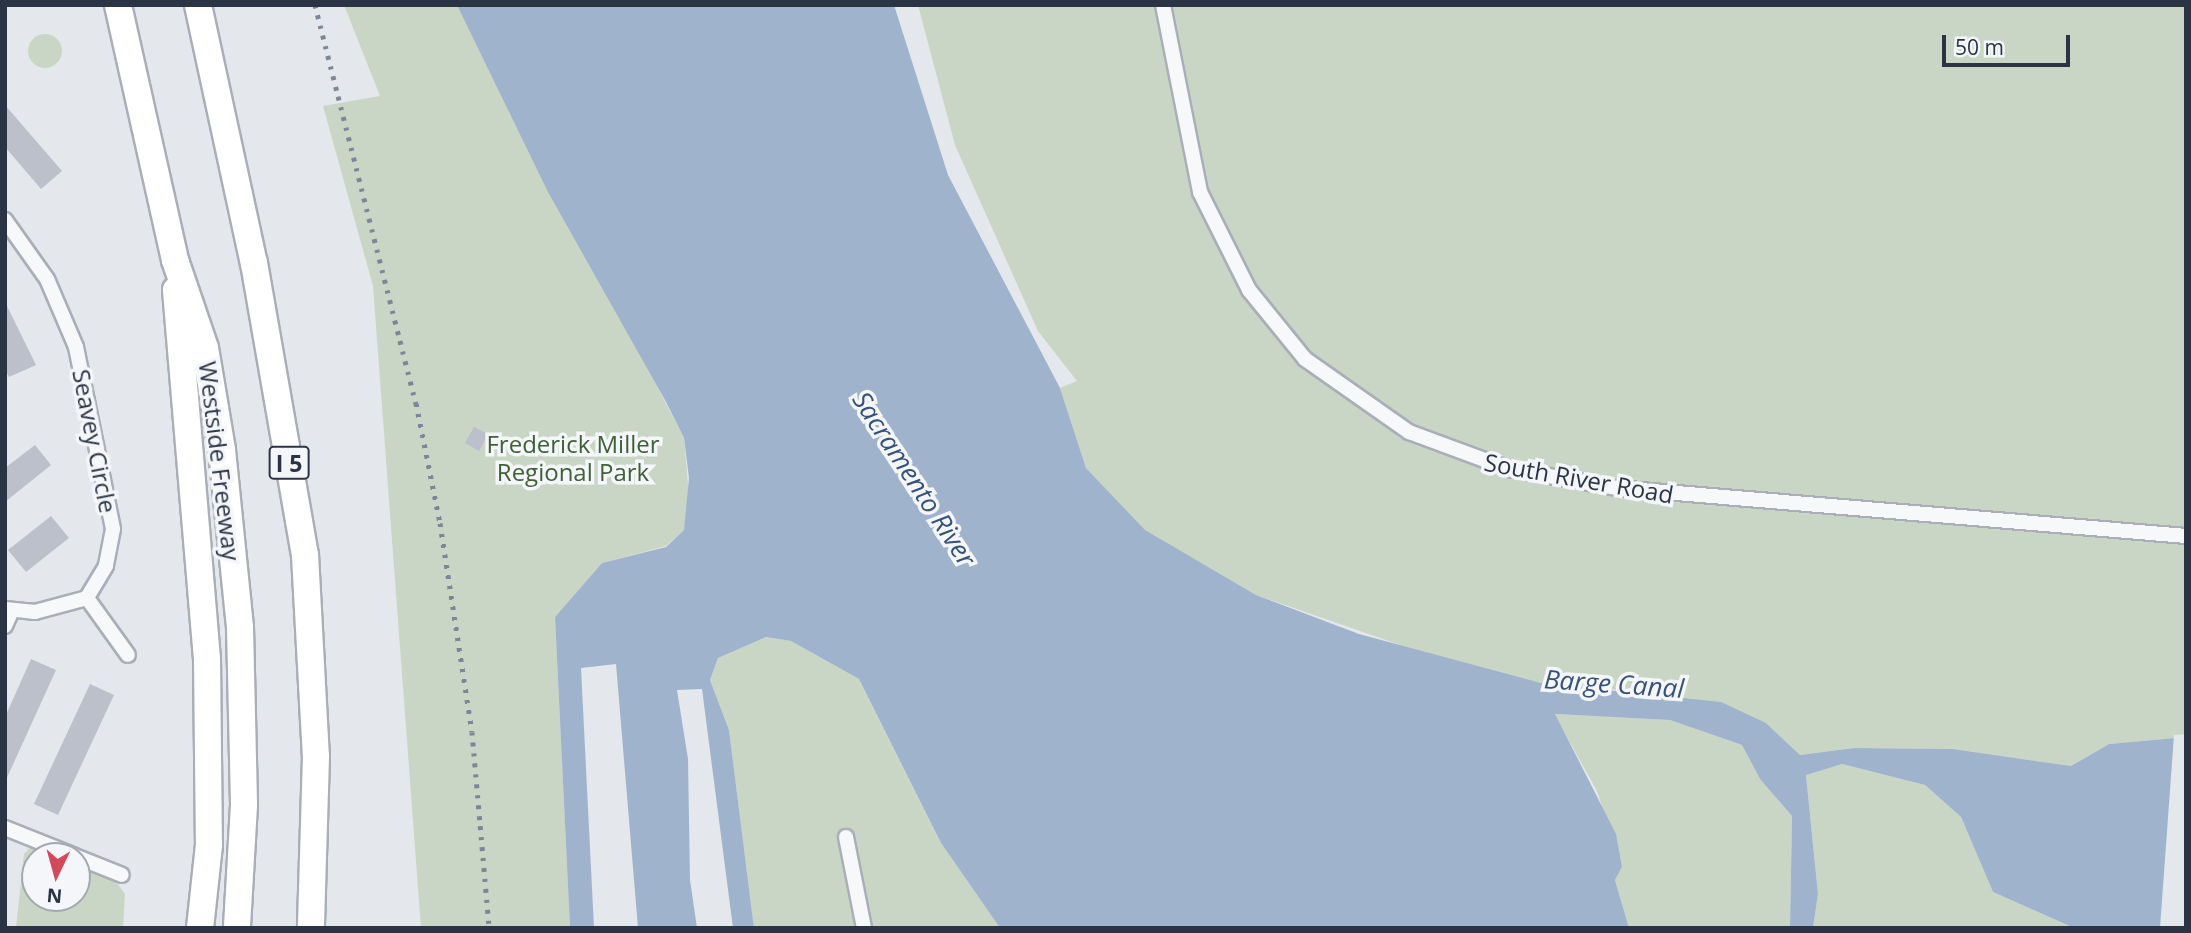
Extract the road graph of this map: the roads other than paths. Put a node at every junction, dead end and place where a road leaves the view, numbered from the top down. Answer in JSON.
{"nodes":[{"id":1,"x":118,"y":5,"type":"edge"},
{"id":2,"x":198,"y":5,"type":"edge"},
{"id":3,"x":1163,"y":5,"type":"edge"},
{"id":4,"x":5,"y":220,"type":"edge"},
{"id":5,"x":175,"y":260,"type":"junction"},
{"id":6,"x":2186,"y":536,"type":"edge"},
{"id":7,"x":87,"y":598,"type":"junction"},
{"id":8,"x":9,"y":610,"type":"edge"},
{"id":9,"x":5,"y":625,"type":"edge"},
{"id":10,"x":128,"y":655,"type":"dead end"},
{"id":11,"x":5,"y":828,"type":"edge"},
{"id":12,"x":846,"y":837,"type":"dead end"},
{"id":13,"x":40,"y":842,"type":"edge"},
{"id":14,"x":91,"y":862,"type":"edge"},
{"id":15,"x":122,"y":875,"type":"dead end"},
{"id":16,"x":200,"y":928,"type":"edge"},
{"id":17,"x":237,"y":928,"type":"edge"},
{"id":18,"x":311,"y":928,"type":"edge"},
{"id":19,"x":864,"y":928,"type":"edge"}],
"edges":[{"from":1,"to":5,"type":"highway","name":"Westside Freeway"},
{"from":2,"to":18,"type":"highway","number":"I 5"},
{"from":3,"to":6,"type":"street","name":"South River Road"},
{"from":4,"to":7,"type":"street","name":"Seavey Circle"},
{"from":5,"to":16,"type":"highway"},
{"from":5,"to":17,"type":"highway","name":"Westside Freeway"},
{"from":7,"to":8,"type":"street"},
{"from":7,"to":10,"type":"street"},
{"from":8,"to":9,"type":"street"},
{"from":11,"to":13,"type":"street"},
{"from":12,"to":19,"type":"street"},
{"from":14,"to":15,"type":"street"}]}
